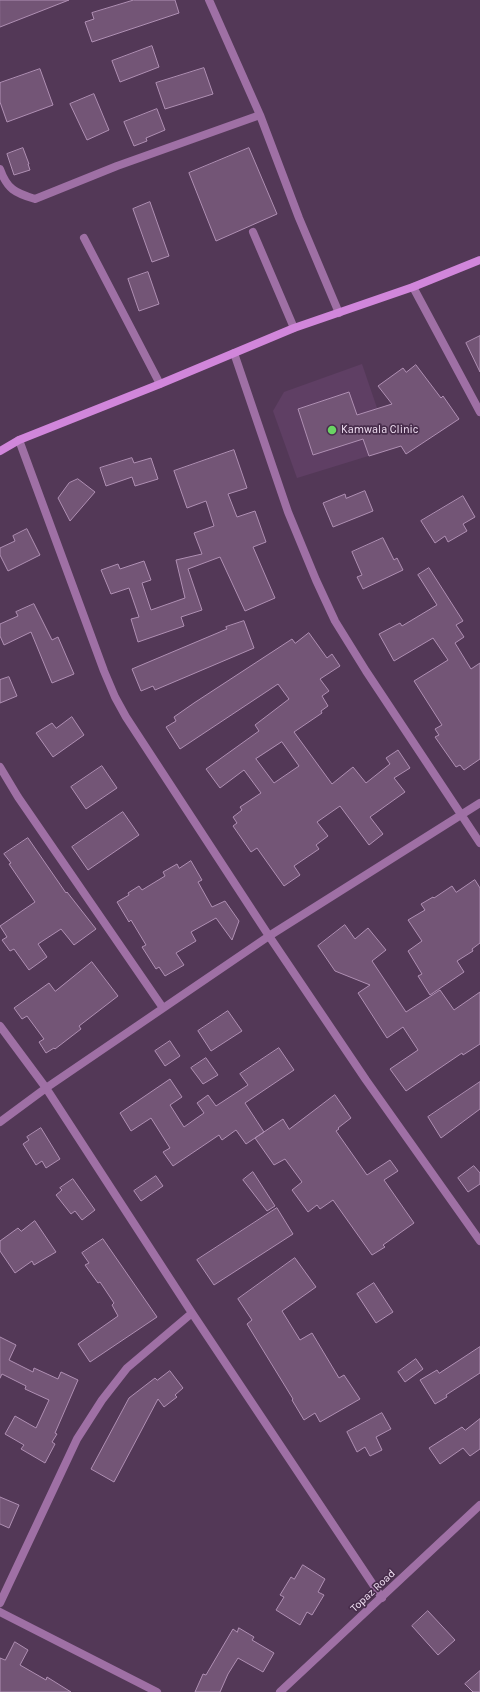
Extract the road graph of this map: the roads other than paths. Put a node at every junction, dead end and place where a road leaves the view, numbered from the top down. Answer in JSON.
{"nodes":[{"id":1,"x":209,"y":0,"type":"edge"},
{"id":2,"x":260,"y":115,"type":"junction"},
{"id":3,"x":0,"y":169,"type":"edge"},
{"id":4,"x":253,"y":232,"type":"dead end"},
{"id":5,"x":84,"y":238,"type":"dead end"},
{"id":6,"x":480,"y":260,"type":"edge"},
{"id":7,"x":413,"y":287,"type":"junction"},
{"id":8,"x":339,"y":313,"type":"junction"},
{"id":9,"x":294,"y":328,"type":"junction"},
{"id":10,"x":234,"y":353,"type":"junction"},
{"id":11,"x":160,"y":384,"type":"junction"},
{"id":12,"x":480,"y":412,"type":"edge"},
{"id":13,"x":19,"y":440,"type":"junction"},
{"id":14,"x":0,"y":451,"type":"edge"},
{"id":15,"x":0,"y":767,"type":"edge"},
{"id":16,"x":480,"y":803,"type":"edge"},
{"id":17,"x":461,"y":815,"type":"junction"},
{"id":18,"x":480,"y":843,"type":"edge"},
{"id":19,"x":269,"y":936,"type":"junction"},
{"id":20,"x":162,"y":1008,"type":"junction"},
{"id":21,"x":0,"y":1026,"type":"edge"},
{"id":22,"x":46,"y":1088,"type":"junction"},
{"id":23,"x":0,"y":1122,"type":"edge"},
{"id":24,"x":480,"y":1241,"type":"edge"},
{"id":25,"x":192,"y":1313,"type":"junction"},
{"id":26,"x":480,"y":1505,"type":"edge"},
{"id":27,"x":382,"y":1598,"type":"junction"},
{"id":28,"x":0,"y":1603,"type":"edge"},
{"id":29,"x":0,"y":1612,"type":"edge"},
{"id":30,"x":157,"y":1692,"type":"edge"},
{"id":31,"x":280,"y":1692,"type":"edge"}],
"edges":[{"from":1,"to":2,"type":"street"},
{"from":2,"to":3,"type":"street"},
{"from":2,"to":8,"type":"street"},
{"from":4,"to":9,"type":"street"},
{"from":5,"to":11,"type":"street"},
{"from":6,"to":7,"type":"street"},
{"from":7,"to":8,"type":"street"},
{"from":7,"to":12,"type":"street"},
{"from":8,"to":9,"type":"street"},
{"from":9,"to":10,"type":"street"},
{"from":10,"to":11,"type":"street"},
{"from":10,"to":17,"type":"street"},
{"from":11,"to":13,"type":"street"},
{"from":13,"to":14,"type":"street"},
{"from":13,"to":19,"type":"street"},
{"from":15,"to":20,"type":"street"},
{"from":16,"to":17,"type":"street"},
{"from":17,"to":18,"type":"street"},
{"from":17,"to":19,"type":"street"},
{"from":19,"to":20,"type":"street"},
{"from":19,"to":24,"type":"street"},
{"from":20,"to":22,"type":"street"},
{"from":21,"to":22,"type":"street"},
{"from":22,"to":23,"type":"street"},
{"from":22,"to":25,"type":"street"},
{"from":25,"to":27,"type":"street"},
{"from":25,"to":28,"type":"street"},
{"from":26,"to":27,"type":"street","name":"Topaz Road"},
{"from":27,"to":31,"type":"street","name":"Topaz Road"},
{"from":29,"to":30,"type":"street"}]}
